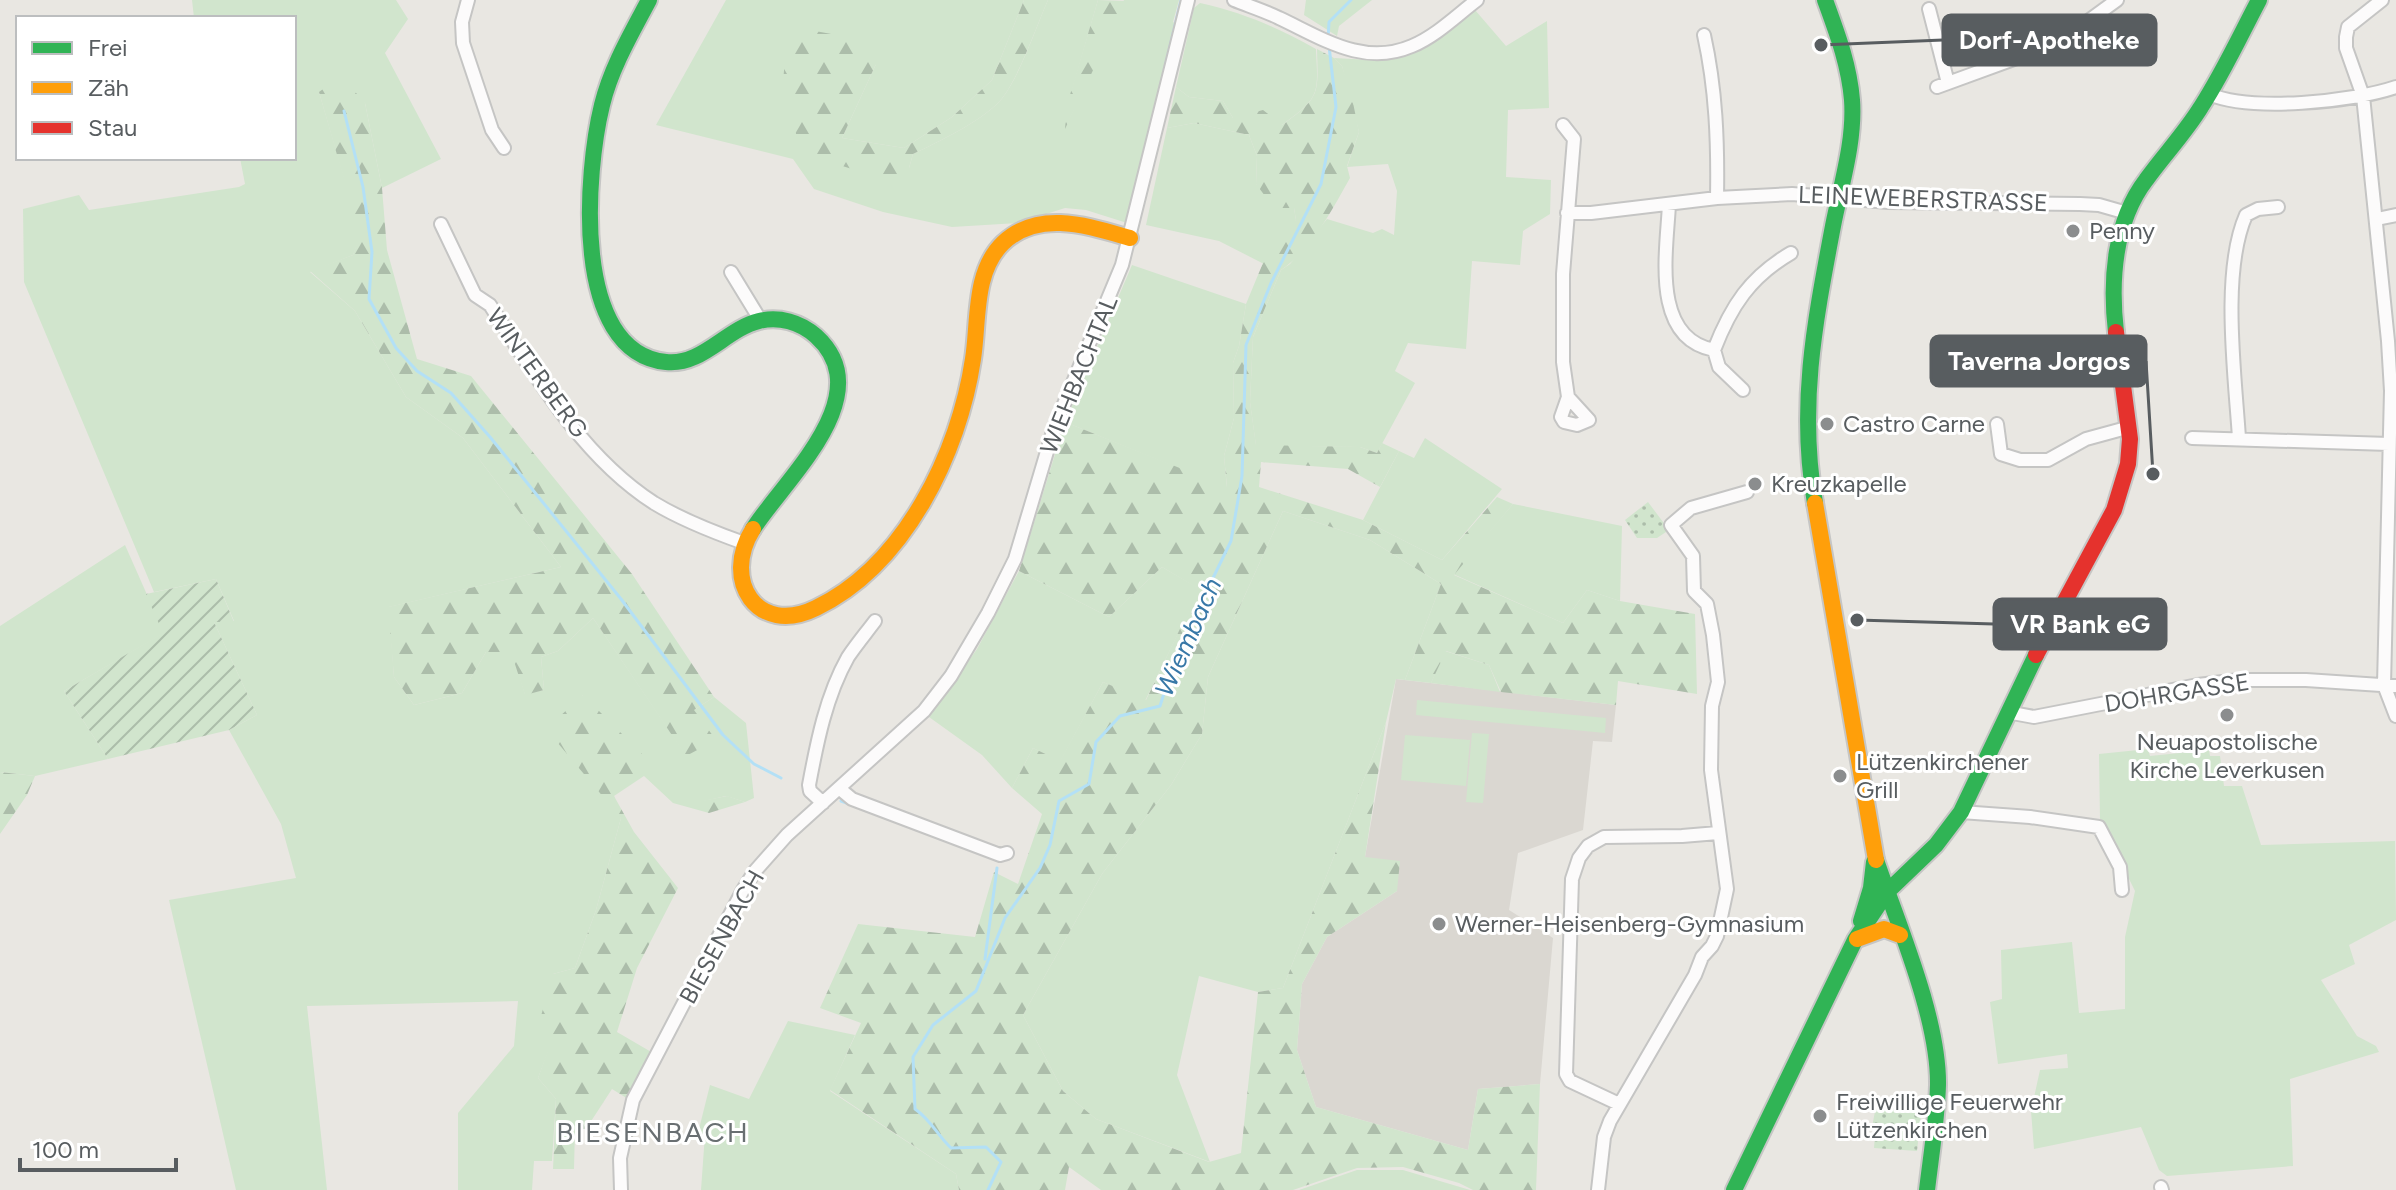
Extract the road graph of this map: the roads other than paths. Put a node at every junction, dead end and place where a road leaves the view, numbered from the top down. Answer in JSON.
{"nodes":[{"id":1,"x":468,"y":0,"type":"edge"},
{"id":2,"x":648,"y":0,"type":"edge"},
{"id":3,"x":1188,"y":0,"type":"edge"},
{"id":4,"x":1234,"y":0,"type":"edge"},
{"id":5,"x":1477,"y":0,"type":"edge"},
{"id":6,"x":1825,"y":0,"type":"edge"},
{"id":7,"x":2117,"y":0,"type":"edge"},
{"id":8,"x":2259,"y":0,"type":"edge"},
{"id":9,"x":2382,"y":0,"type":"edge"},
{"id":10,"x":1929,"y":9,"type":"dead end"},
{"id":11,"x":1704,"y":35,"type":"dead end"},
{"id":12,"x":2396,"y":87,"type":"edge"},
{"id":13,"x":2209,"y":94,"type":"junction"},
{"id":14,"x":2363,"y":96,"type":"junction"},
{"id":15,"x":1563,"y":125,"type":"dead end"},
{"id":16,"x":504,"y":148,"type":"dead end"},
{"id":17,"x":1839,"y":197,"type":"junction"},
{"id":18,"x":1717,"y":198,"type":"junction"},
{"id":19,"x":1669,"y":204,"type":"junction"},
{"id":20,"x":2278,"y":207,"type":"dead end"},
{"id":21,"x":1567,"y":213,"type":"junction"},
{"id":22,"x":2127,"y":213,"type":"junction"},
{"id":23,"x":2396,"y":215,"type":"edge"},
{"id":24,"x":2377,"y":219,"type":"junction"},
{"id":25,"x":441,"y":224,"type":"dead end"},
{"id":26,"x":1130,"y":238,"type":"junction"},
{"id":27,"x":1791,"y":253,"type":"dead end"},
{"id":28,"x":731,"y":272,"type":"dead end"},
{"id":29,"x":761,"y":321,"type":"junction"},
{"id":30,"x":1714,"y":350,"type":"junction"},
{"id":31,"x":1743,"y":390,"type":"dead end"},
{"id":32,"x":1568,"y":397,"type":"dead end"},
{"id":33,"x":1997,"y":424,"type":"dead end"},
{"id":34,"x":2130,"y":427,"type":"junction"},
{"id":35,"x":2192,"y":438,"type":"dead end"},
{"id":36,"x":2239,"y":438,"type":"junction"},
{"id":37,"x":2389,"y":444,"type":"junction"},
{"id":38,"x":1747,"y":492,"type":"dead end"},
{"id":39,"x":744,"y":543,"type":"junction"},
{"id":40,"x":875,"y":621,"type":"dead end"},
{"id":41,"x":2390,"y":686,"type":"edge"},
{"id":42,"x":2007,"y":712,"type":"junction"},
{"id":43,"x":2396,"y":716,"type":"edge"},
{"id":44,"x":840,"y":789,"type":"junction"},
{"id":45,"x":823,"y":803,"type":"junction"},
{"id":46,"x":1961,"y":812,"type":"junction"},
{"id":47,"x":1718,"y":833,"type":"junction"},
{"id":48,"x":1007,"y":853,"type":"dead end"},
{"id":49,"x":1875,"y":856,"type":"junction"},
{"id":50,"x":1910,"y":871,"type":"junction"},
{"id":51,"x":1558,"y":872,"type":"dead end"},
{"id":52,"x":1572,"y":879,"type":"junction"},
{"id":53,"x":2122,"y":890,"type":"dead end"},
{"id":54,"x":1887,"y":892,"type":"junction"},
{"id":55,"x":1900,"y":935,"type":"junction"},
{"id":56,"x":1855,"y":940,"type":"junction"},
{"id":57,"x":1619,"y":1104,"type":"junction"},
{"id":58,"x":621,"y":1190,"type":"edge"},
{"id":59,"x":1598,"y":1190,"type":"edge"},
{"id":60,"x":1734,"y":1190,"type":"edge"},
{"id":61,"x":1927,"y":1190,"type":"edge"}],
"edges":[{"from":1,"to":16,"type":"street"},
{"from":2,"to":29,"type":"street"},
{"from":3,"to":26,"type":"street","name":"WIEHBACHTAL"},
{"from":4,"to":5,"type":"street"},
{"from":6,"to":17,"type":"street"},
{"from":7,"to":10,"type":"street"},
{"from":8,"to":13,"type":"street"},
{"from":9,"to":14,"type":"street"},
{"from":11,"to":18,"type":"street"},
{"from":12,"to":14,"type":"street"},
{"from":13,"to":14,"type":"street"},
{"from":13,"to":22,"type":"street"},
{"from":14,"to":24,"type":"street"},
{"from":15,"to":21,"type":"street"},
{"from":17,"to":18,"type":"street","name":"LEINEWEBERSTRASSE"},
{"from":17,"to":22,"type":"street","name":"LEINEWEBERSTRASSE"},
{"from":17,"to":49,"type":"street"},
{"from":18,"to":19,"type":"street","name":"LEINEWEBERSTRASSE"},
{"from":19,"to":21,"type":"street","name":"LEINEWEBERSTRASSE"},
{"from":19,"to":30,"type":"street"},
{"from":20,"to":36,"type":"street"},
{"from":21,"to":32,"type":"street"},
{"from":22,"to":34,"type":"street"},
{"from":23,"to":24,"type":"street"},
{"from":24,"to":37,"type":"street"},
{"from":25,"to":39,"type":"street","name":"WINTERBERG"},
{"from":26,"to":39,"type":"street"},
{"from":26,"to":44,"type":"street","name":"WIEHBACHTAL"},
{"from":27,"to":30,"type":"street"},
{"from":28,"to":29,"type":"street"},
{"from":29,"to":39,"type":"street"},
{"from":30,"to":31,"type":"street"},
{"from":33,"to":34,"type":"street"},
{"from":34,"to":42,"type":"street"},
{"from":35,"to":36,"type":"street"},
{"from":36,"to":37,"type":"street"},
{"from":37,"to":41,"type":"street"},
{"from":38,"to":47,"type":"street"},
{"from":40,"to":45,"type":"street"},
{"from":41,"to":42,"type":"street","name":"DOHRGASSE"},
{"from":41,"to":43,"type":"street"},
{"from":42,"to":46,"type":"street"},
{"from":44,"to":45,"type":"street","name":"BIESENBACH"},
{"from":44,"to":48,"type":"street"},
{"from":45,"to":58,"type":"street","name":"BIESENBACH"},
{"from":46,"to":50,"type":"street"},
{"from":46,"to":53,"type":"street"},
{"from":47,"to":52,"type":"street"},
{"from":47,"to":57,"type":"street"},
{"from":49,"to":50,"type":"street"},
{"from":49,"to":54,"type":"street"},
{"from":49,"to":56,"type":"street"},
{"from":50,"to":54,"type":"street"},
{"from":51,"to":52,"type":"street"},
{"from":52,"to":57,"type":"street"},
{"from":54,"to":55,"type":"street"},
{"from":54,"to":56,"type":"street"},
{"from":55,"to":56,"type":"street"},
{"from":55,"to":61,"type":"street"},
{"from":56,"to":60,"type":"street"},
{"from":57,"to":59,"type":"street"}]}
